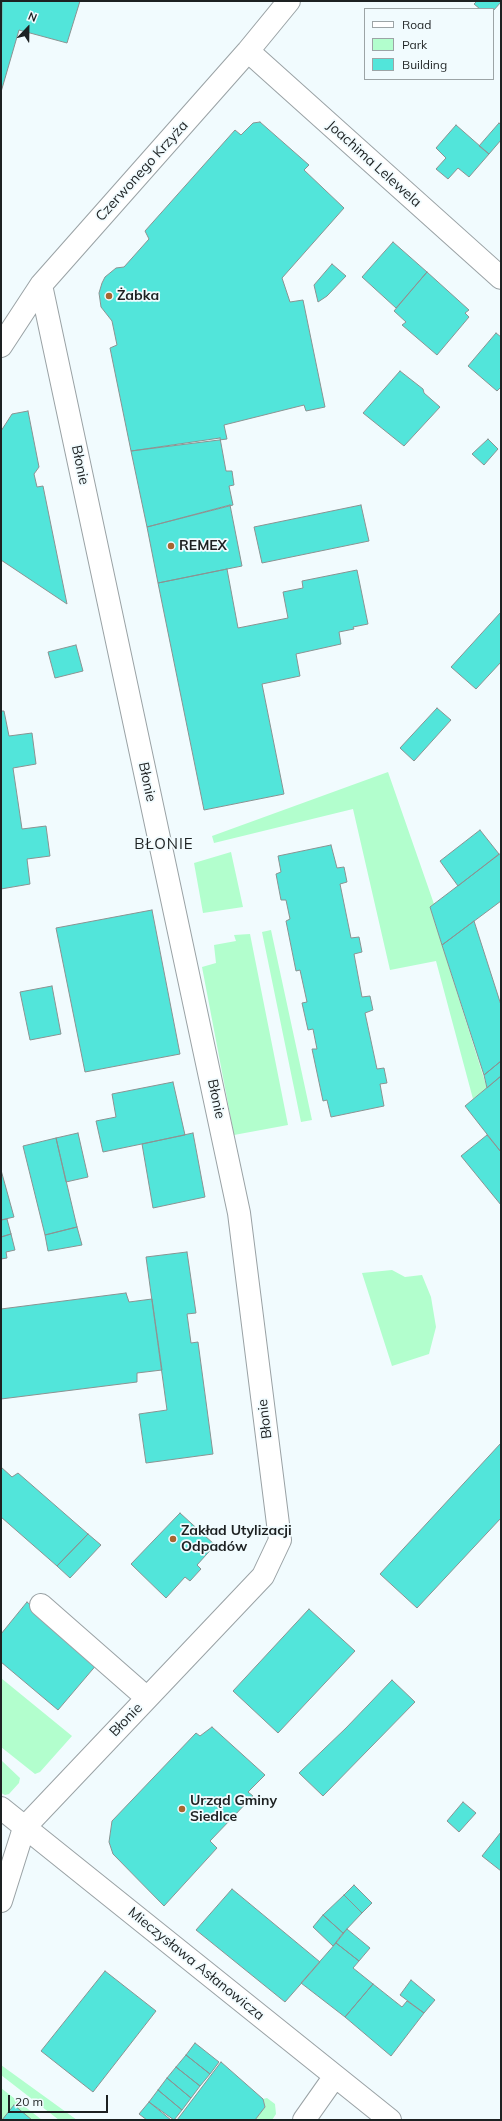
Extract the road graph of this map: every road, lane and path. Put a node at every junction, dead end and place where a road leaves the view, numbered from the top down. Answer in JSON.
{"nodes":[{"id":1,"x":289,"y":1,"type":"edge"},
{"id":2,"x":248,"y":51,"type":"junction"},
{"id":3,"x":501,"y":278,"type":"edge"},
{"id":4,"x":41,"y":285,"type":"junction"},
{"id":5,"x":1,"y":346,"type":"edge"},
{"id":6,"x":41,"y":1604,"type":"dead end"},
{"id":7,"x":147,"y":1698,"type":"junction"},
{"id":8,"x":1,"y":1808,"type":"edge"},
{"id":9,"x":24,"y":1828,"type":"junction"},
{"id":10,"x":1,"y":1901,"type":"edge"},
{"id":11,"x":335,"y":2076,"type":"junction"},
{"id":12,"x":304,"y":2120,"type":"edge"},
{"id":13,"x":390,"y":2120,"type":"edge"}],
"edges":[{"from":1,"to":2,"type":"street","name":"Czerwonego Krzyża"},
{"from":2,"to":3,"type":"street","name":"Joachima Lelewela"},
{"from":2,"to":4,"type":"street","name":"Czerwonego Krzyża"},
{"from":4,"to":5,"type":"street","name":"Czerwonego Krzyża"},
{"from":4,"to":7,"type":"street","name":"Błonie"},
{"from":6,"to":7,"type":"street"},
{"from":7,"to":9,"type":"street","name":"Błonie"},
{"from":8,"to":9,"type":"street","name":"Mieczysława Asłanowicza"},
{"from":9,"to":10,"type":"street"},
{"from":9,"to":11,"type":"street","name":"Mieczysława Asłanowicza"},
{"from":11,"to":12,"type":"street"},
{"from":11,"to":13,"type":"street","name":"Mieczysława Asłanowicza"}]}
